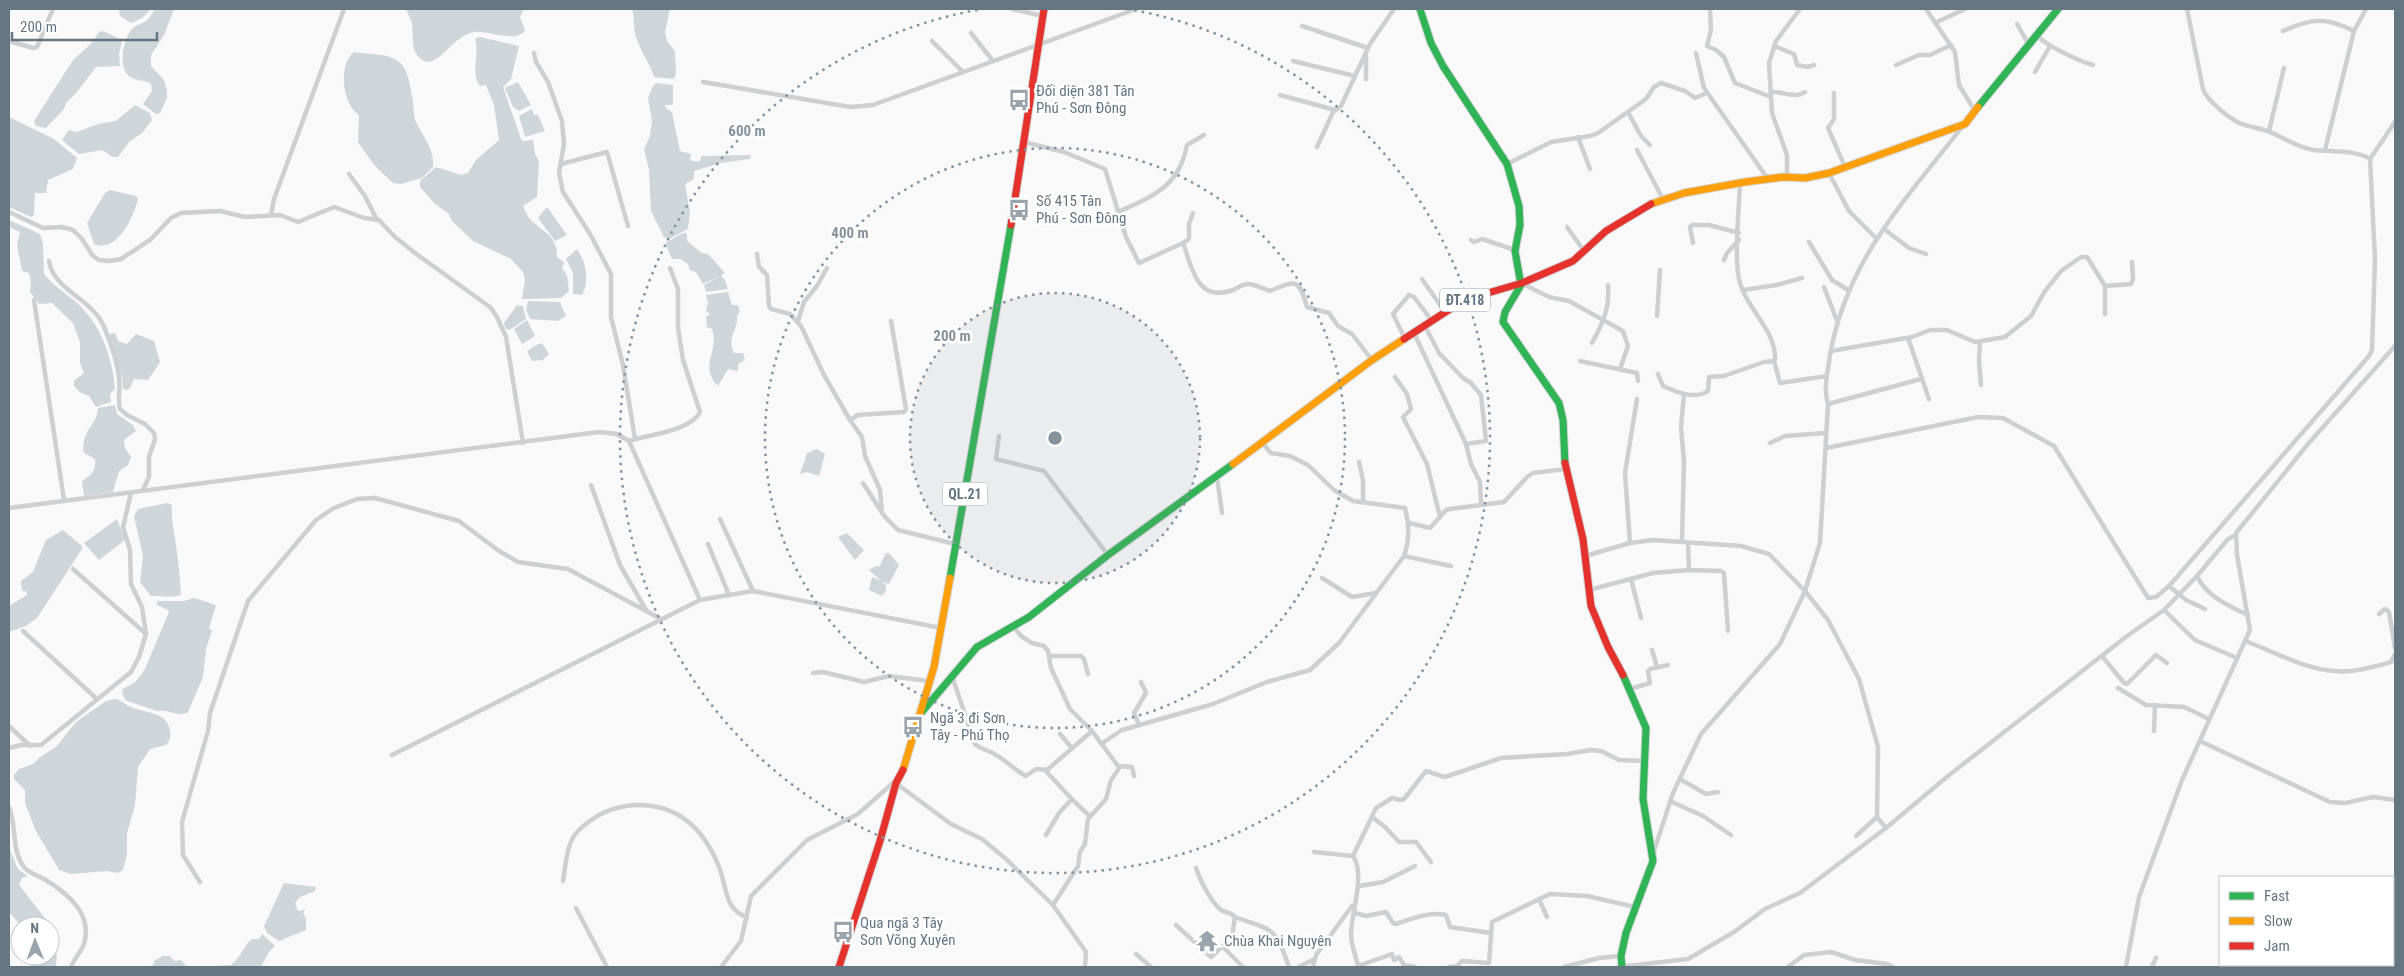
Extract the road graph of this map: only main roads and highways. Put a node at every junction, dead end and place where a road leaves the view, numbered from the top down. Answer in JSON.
{"nodes":[{"id":1,"x":1420,"y":9,"type":"edge"},
{"id":2,"x":2058,"y":9,"type":"edge"},
{"id":3,"x":1044,"y":12,"type":"edge"},
{"id":4,"x":1522,"y":283,"type":"junction"},
{"id":5,"x":921,"y":713,"type":"junction"},
{"id":6,"x":1621,"y":963,"type":"edge"},
{"id":7,"x":839,"y":967,"type":"edge"}],
"edges":[{"from":1,"to":4,"type":"main road"},
{"from":2,"to":4,"type":"main road","number":"ĐT.418"},
{"from":3,"to":5,"type":"main road","number":"QL.21"},
{"from":4,"to":5,"type":"main road","number":"ĐT.418"},
{"from":4,"to":6,"type":"main road"},
{"from":5,"to":7,"type":"main road","number":"QL.21"}]}
